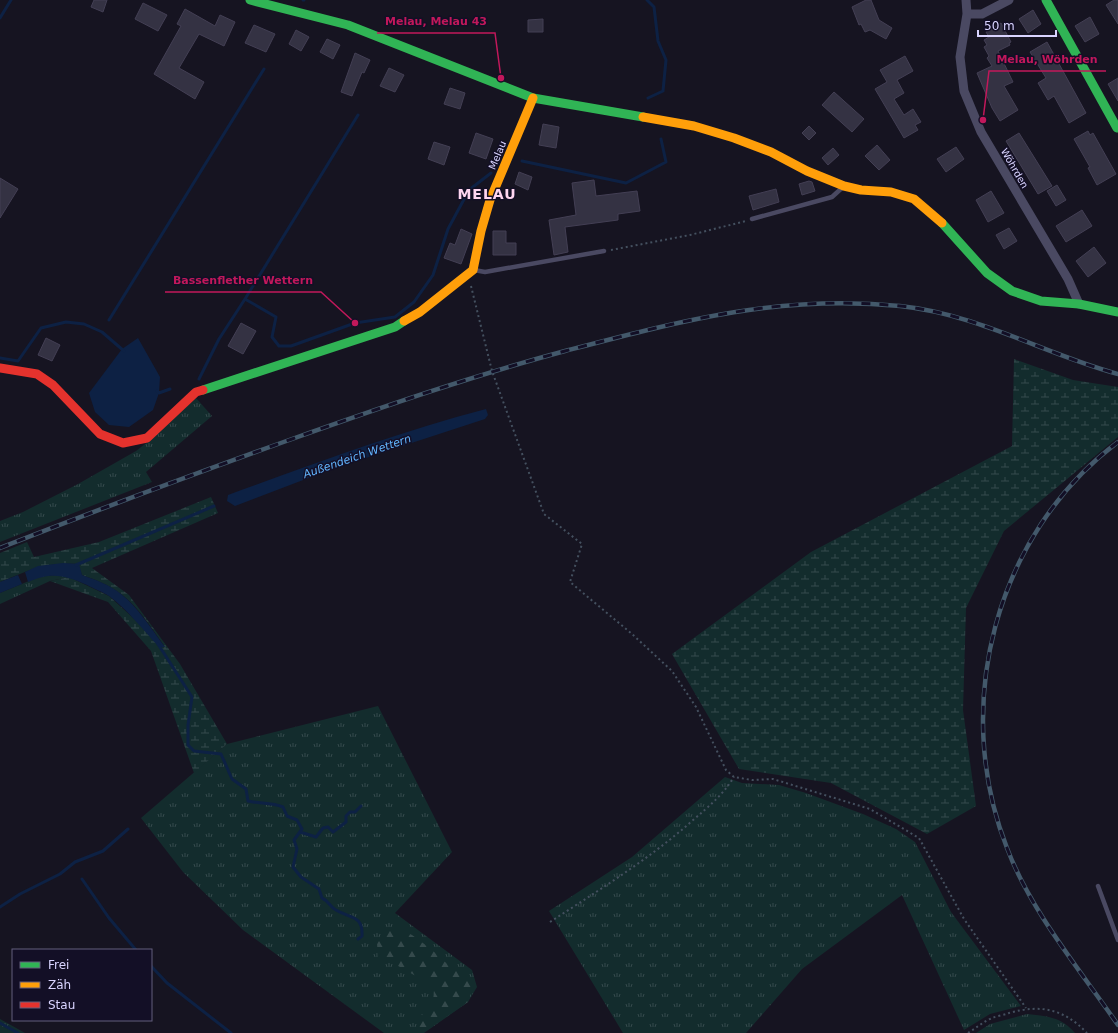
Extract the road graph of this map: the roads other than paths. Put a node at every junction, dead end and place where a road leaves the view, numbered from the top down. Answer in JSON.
{"nodes":[{"id":1,"x":250,"y":0,"type":"edge"},
{"id":2,"x":966,"y":0,"type":"edge"},
{"id":3,"x":1009,"y":0,"type":"edge"},
{"id":4,"x":1046,"y":0,"type":"edge"},
{"id":5,"x":967,"y":14,"type":"junction"},
{"id":6,"x":533,"y":98,"type":"junction"},
{"id":7,"x":1117,"y":128,"type":"dead end"},
{"id":8,"x":844,"y":186,"type":"junction"},
{"id":9,"x":752,"y":219,"type":"road end"},
{"id":10,"x":604,"y":251,"type":"road end"},
{"id":11,"x":473,"y":270,"type":"junction"},
{"id":12,"x":1079,"y":304,"type":"junction"},
{"id":13,"x":1118,"y":312,"type":"edge"},
{"id":14,"x":0,"y":368,"type":"edge"},
{"id":15,"x":1098,"y":886,"type":"dead end"},
{"id":16,"x":1118,"y":940,"type":"edge"}],
"edges":[{"from":1,"to":6,"type":"street"},
{"from":2,"to":5,"type":"street","name":"Wöhrden"},
{"from":3,"to":5,"type":"street"},
{"from":4,"to":7,"type":"street"},
{"from":5,"to":12,"type":"street","name":"Wöhrden"},
{"from":6,"to":8,"type":"street"},
{"from":6,"to":11,"type":"street","name":"Melau"},
{"from":8,"to":9,"type":"lane"},
{"from":8,"to":12,"type":"street"},
{"from":10,"to":11,"type":"lane"},
{"from":11,"to":14,"type":"street"},
{"from":12,"to":13,"type":"street"},
{"from":15,"to":16,"type":"lane"}]}
